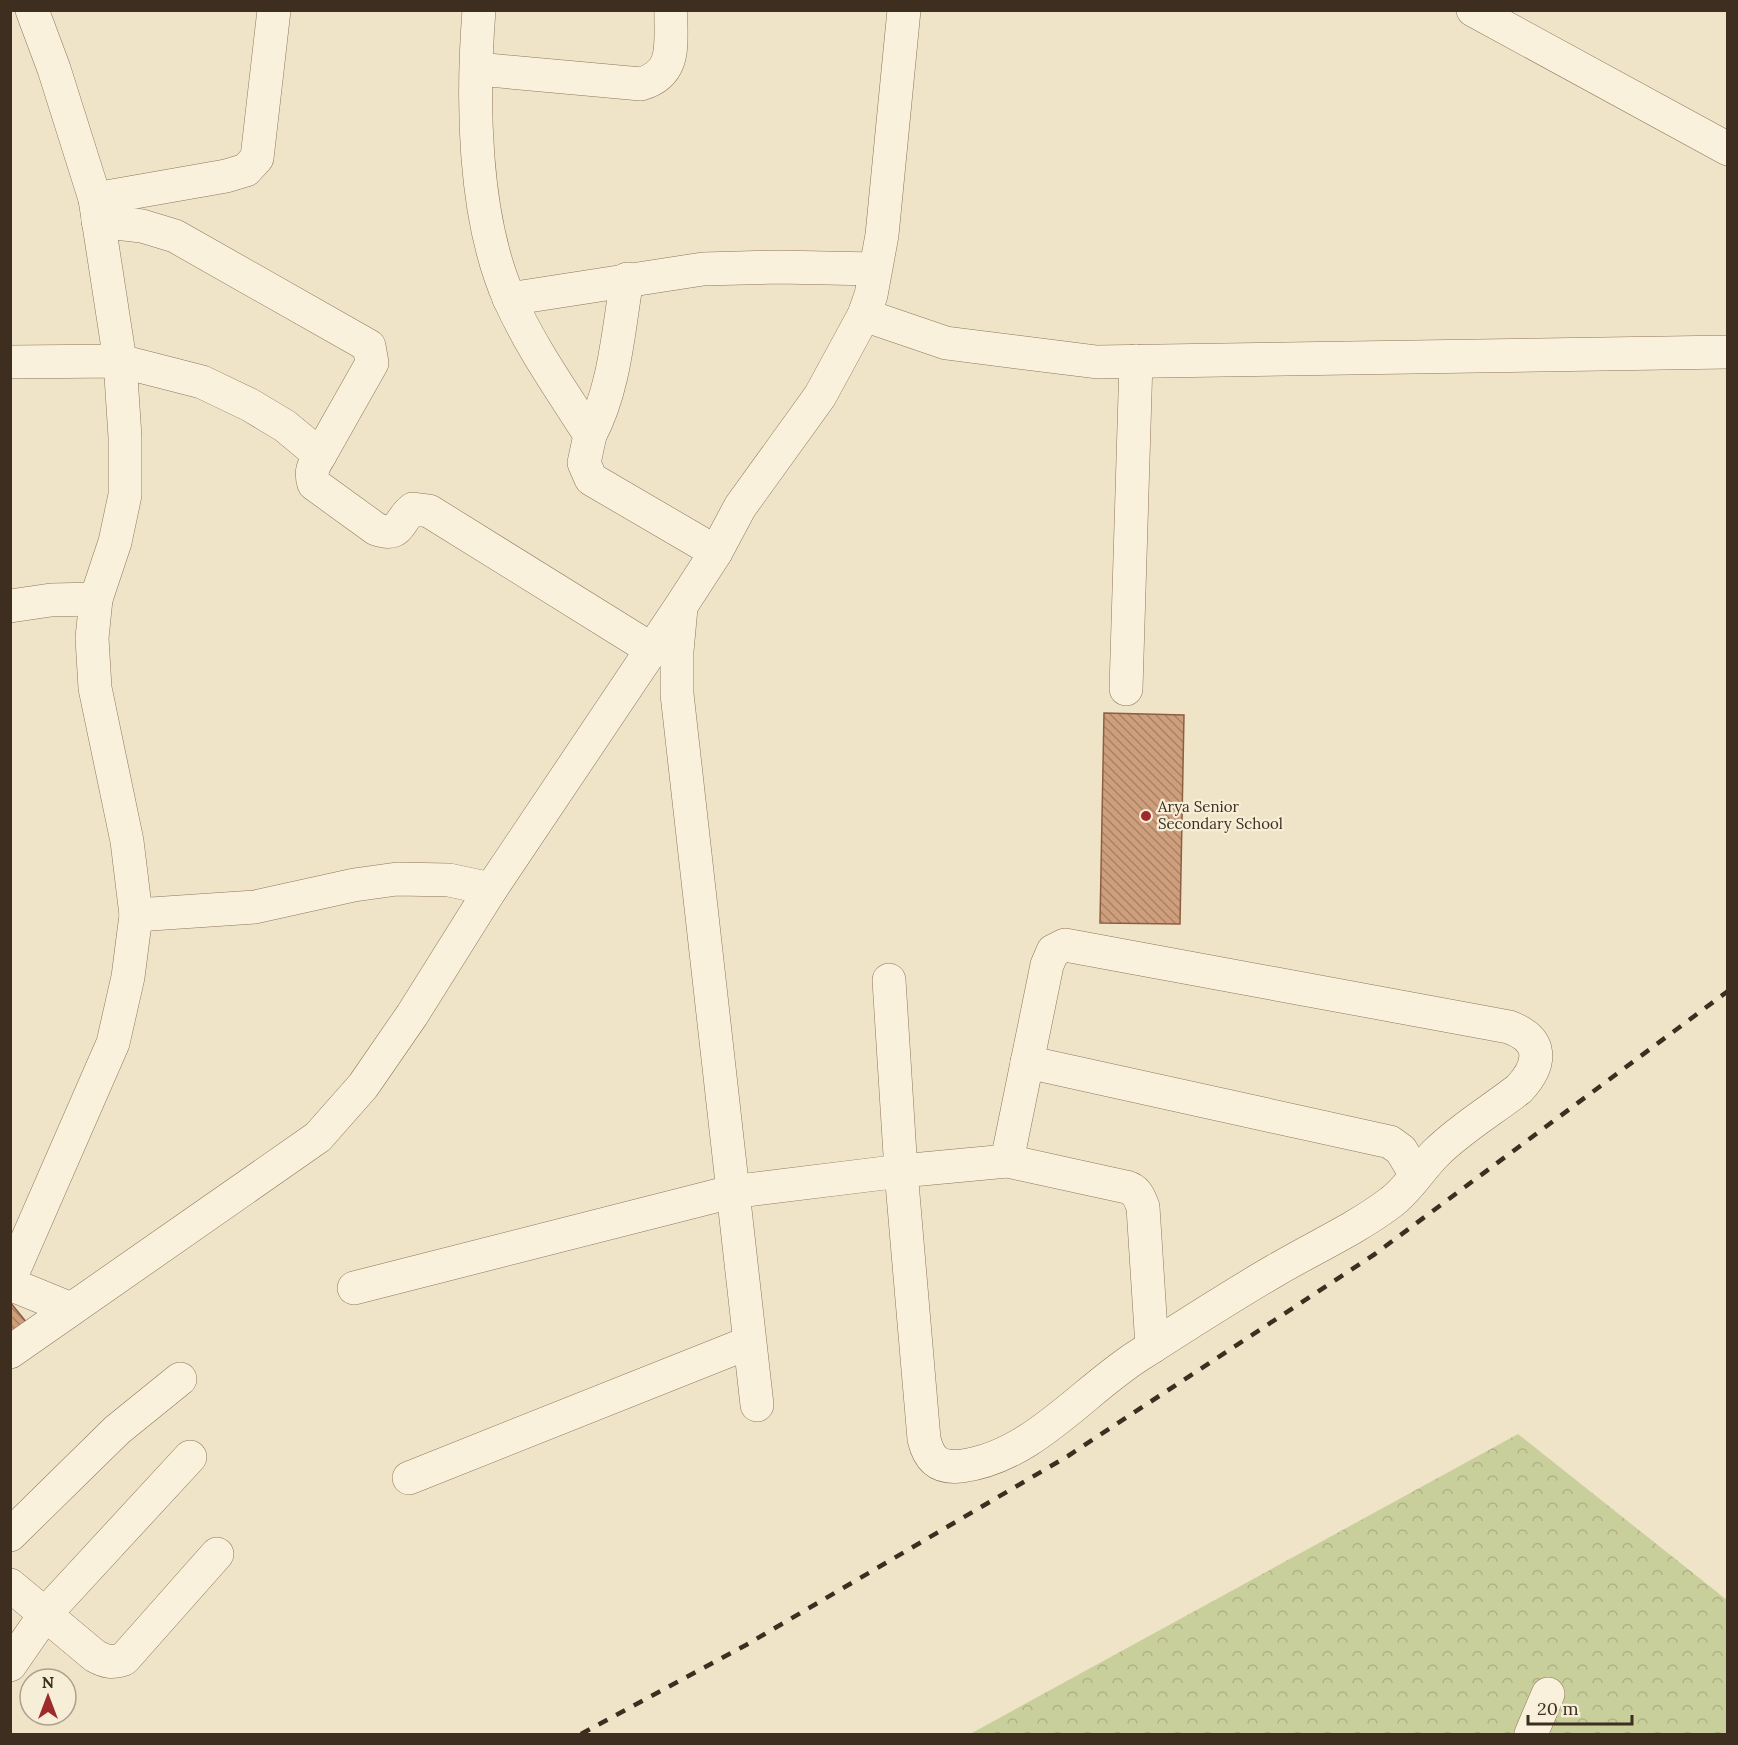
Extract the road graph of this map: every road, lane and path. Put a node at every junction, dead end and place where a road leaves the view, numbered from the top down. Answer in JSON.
{"nodes":[{"id":1,"x":32,"y":10,"type":"edge"},
{"id":2,"x":274,"y":10,"type":"edge"},
{"id":3,"x":479,"y":10,"type":"edge"},
{"id":4,"x":671,"y":10,"type":"edge"},
{"id":5,"x":904,"y":10,"type":"edge"},
{"id":6,"x":1473,"y":10,"type":"edge"},
{"id":7,"x":477,"y":69,"type":"junction"},
{"id":8,"x":1728,"y":149,"type":"edge"},
{"id":9,"x":97,"y":210,"type":"junction"},
{"id":10,"x":875,"y":269,"type":"junction"},
{"id":11,"x":627,"y":279,"type":"junction"},
{"id":12,"x":509,"y":299,"type":"junction"},
{"id":13,"x":864,"y":315,"type":"junction"},
{"id":14,"x":1728,"y":352,"type":"edge"},
{"id":15,"x":120,"y":361,"type":"junction"},
{"id":16,"x":1136,"y":361,"type":"junction"},
{"id":17,"x":10,"y":362,"type":"edge"},
{"id":18,"x":590,"y":435,"type":"junction"},
{"id":19,"x":320,"y":455,"type":"junction"},
{"id":20,"x":716,"y":552,"type":"junction"},
{"id":21,"x":96,"y":599,"type":"junction"},
{"id":22,"x":10,"y":606,"type":"edge"},
{"id":23,"x":681,"y":606,"type":"junction"},
{"id":24,"x":651,"y":649,"type":"junction"},
{"id":25,"x":1126,"y":689,"type":"dead end"},
{"id":26,"x":491,"y":889,"type":"junction"},
{"id":27,"x":136,"y":915,"type":"junction"},
{"id":28,"x":889,"y":980,"type":"dead end"},
{"id":29,"x":1027,"y":1062,"type":"junction"},
{"id":30,"x":1007,"y":1161,"type":"junction"},
{"id":31,"x":901,"y":1171,"type":"junction"},
{"id":32,"x":1416,"y":1175,"type":"junction"},
{"id":33,"x":730,"y":1192,"type":"junction"},
{"id":34,"x":10,"y":1281,"type":"edge"},
{"id":35,"x":354,"y":1288,"type":"dead end"},
{"id":36,"x":71,"y":1309,"type":"junction"},
{"id":37,"x":748,"y":1343,"type":"junction"},
{"id":38,"x":1152,"y":1347,"type":"junction"},
{"id":39,"x":10,"y":1352,"type":"edge"},
{"id":40,"x":180,"y":1379,"type":"dead end"},
{"id":41,"x":757,"y":1405,"type":"dead end"},
{"id":42,"x":190,"y":1457,"type":"dead end"},
{"id":43,"x":409,"y":1478,"type":"dead end"},
{"id":44,"x":10,"y":1535,"type":"edge"},
{"id":45,"x":217,"y":1554,"type":"dead end"},
{"id":46,"x":10,"y":1585,"type":"edge"},
{"id":47,"x":46,"y":1613,"type":"junction"},
{"id":48,"x":10,"y":1665,"type":"edge"},
{"id":49,"x":1548,"y":1694,"type":"dead end"},
{"id":50,"x":1531,"y":1734,"type":"edge"}],
"edges":[{"from":1,"to":9,"type":"street"},
{"from":2,"to":9,"type":"street"},
{"from":3,"to":7,"type":"street"},
{"from":4,"to":7,"type":"street"},
{"from":5,"to":10,"type":"street"},
{"from":6,"to":8,"type":"street"},
{"from":7,"to":12,"type":"street"},
{"from":9,"to":15,"type":"street"},
{"from":9,"to":19,"type":"street"},
{"from":10,"to":11,"type":"street"},
{"from":10,"to":13,"type":"street"},
{"from":11,"to":12,"type":"street"},
{"from":11,"to":18,"type":"street"},
{"from":12,"to":18,"type":"street"},
{"from":13,"to":16,"type":"street"},
{"from":13,"to":20,"type":"street"},
{"from":14,"to":16,"type":"street"},
{"from":15,"to":17,"type":"street"},
{"from":15,"to":19,"type":"street"},
{"from":15,"to":21,"type":"street"},
{"from":16,"to":25,"type":"street"},
{"from":18,"to":20,"type":"street"},
{"from":19,"to":24,"type":"street"},
{"from":20,"to":23,"type":"street"},
{"from":21,"to":22,"type":"street"},
{"from":21,"to":27,"type":"street"},
{"from":23,"to":24,"type":"street"},
{"from":23,"to":33,"type":"street"},
{"from":24,"to":26,"type":"street"},
{"from":26,"to":27,"type":"street"},
{"from":26,"to":36,"type":"street"},
{"from":27,"to":34,"type":"street"},
{"from":28,"to":31,"type":"street"},
{"from":29,"to":30,"type":"street"},
{"from":29,"to":32,"type":"street"},
{"from":29,"to":32,"type":"street"},
{"from":30,"to":31,"type":"street"},
{"from":30,"to":38,"type":"street"},
{"from":31,"to":33,"type":"street"},
{"from":31,"to":38,"type":"street"},
{"from":32,"to":38,"type":"street"},
{"from":33,"to":35,"type":"street"},
{"from":33,"to":37,"type":"street"},
{"from":34,"to":36,"type":"street"},
{"from":36,"to":39,"type":"street"},
{"from":37,"to":41,"type":"street"},
{"from":37,"to":43,"type":"street"},
{"from":40,"to":44,"type":"street"},
{"from":42,"to":47,"type":"street"},
{"from":45,"to":47,"type":"street"},
{"from":46,"to":47,"type":"street"},
{"from":47,"to":48,"type":"street"},
{"from":49,"to":50,"type":"street"}]}
